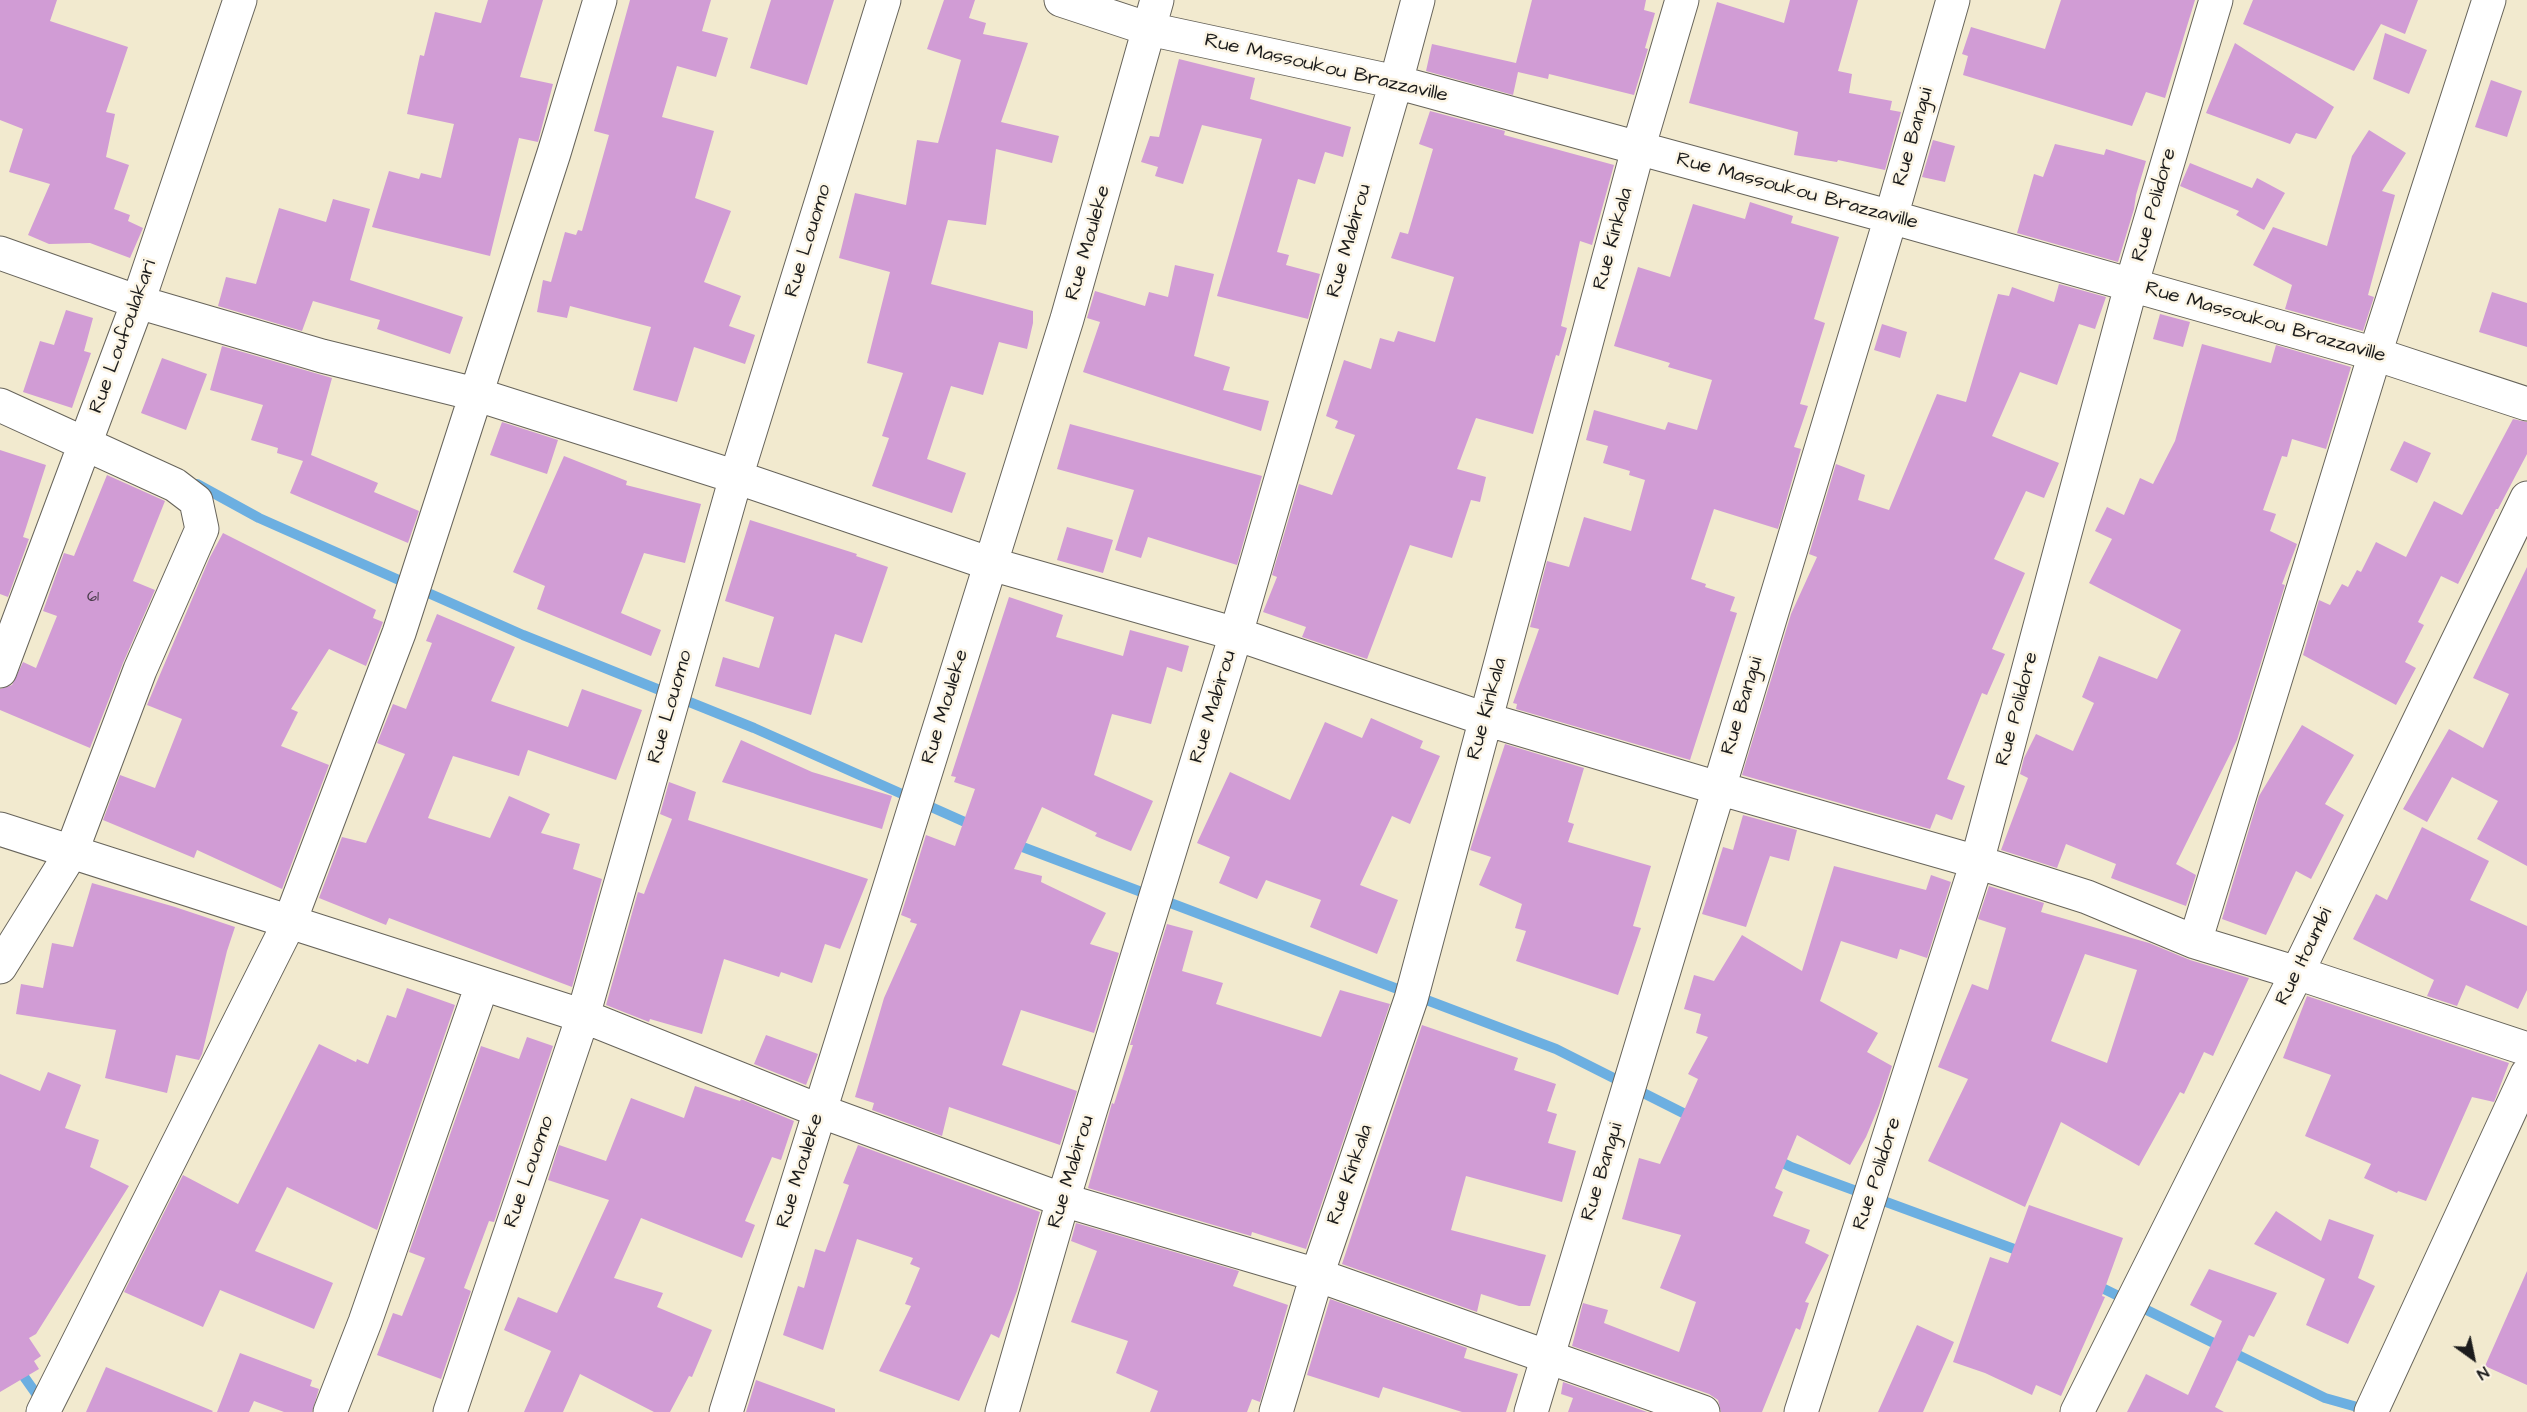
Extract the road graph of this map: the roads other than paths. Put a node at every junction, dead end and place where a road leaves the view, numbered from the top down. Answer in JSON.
{"nodes":[{"id":1,"x":240,"y":0,"type":"edge"},
{"id":2,"x":600,"y":0,"type":"edge"},
{"id":3,"x":884,"y":0,"type":"edge"},
{"id":4,"x":1061,"y":0,"type":"edge"},
{"id":5,"x":1418,"y":0,"type":"edge"},
{"id":6,"x":1682,"y":0,"type":"edge"},
{"id":7,"x":1953,"y":0,"type":"edge"},
{"id":8,"x":2216,"y":0,"type":"edge"},
{"id":9,"x":2489,"y":0,"type":"edge"},
{"id":10,"x":1153,"y":14,"type":"edge"},
{"id":11,"x":1396,"y":82,"type":"junction"},
{"id":12,"x":1638,"y":149,"type":"junction"},
{"id":13,"x":1891,"y":217,"type":"junction"},
{"id":14,"x":0,"y":253,"type":"edge"},
{"id":15,"x":2131,"y":285,"type":"junction"},
{"id":16,"x":138,"y":302,"type":"junction"},
{"id":17,"x":2375,"y":354,"type":"junction"},
{"id":18,"x":475,"y":394,"type":"junction"},
{"id":19,"x":2527,"y":404,"type":"edge"},
{"id":20,"x":0,"y":405,"type":"edge"},
{"id":21,"x":86,"y":443,"type":"junction"},
{"id":22,"x":736,"y":477,"type":"junction"},
{"id":23,"x":2527,"y":498,"type":"edge"},
{"id":24,"x":991,"y":564,"type":"junction"},
{"id":25,"x":1236,"y":634,"type":"junction"},
{"id":26,"x":0,"y":671,"type":"edge"},
{"id":27,"x":1485,"y":718,"type":"junction"},
{"id":28,"x":1718,"y":788,"type":"junction"},
{"id":29,"x":0,"y":829,"type":"edge"},
{"id":30,"x":71,"y":853,"type":"junction"},
{"id":31,"x":1977,"y":862,"type":"junction"},
{"id":32,"x":290,"y":921,"type":"junction"},
{"id":33,"x":2195,"y":942,"type":"junction"},
{"id":34,"x":0,"y":967,"type":"edge"},
{"id":35,"x":2297,"y":973,"type":"junction"},
{"id":36,"x":482,"y":985,"type":"junction"},
{"id":37,"x":583,"y":1016,"type":"junction"},
{"id":38,"x":2527,"y":1049,"type":"edge"},
{"id":39,"x":2527,"y":1074,"type":"edge"},
{"id":40,"x":820,"y":1111,"type":"junction"},
{"id":41,"x":1063,"y":1200,"type":"junction"},
{"id":42,"x":1317,"y":1275,"type":"junction"},
{"id":43,"x":1548,"y":1356,"type":"junction"},
{"id":44,"x":43,"y":1412,"type":"edge"},
{"id":45,"x":330,"y":1412,"type":"edge"},
{"id":46,"x":450,"y":1412,"type":"edge"},
{"id":47,"x":726,"y":1412,"type":"edge"},
{"id":48,"x":1002,"y":1412,"type":"edge"},
{"id":49,"x":1276,"y":1412,"type":"edge"},
{"id":50,"x":1531,"y":1412,"type":"edge"},
{"id":51,"x":1702,"y":1412,"type":"edge"},
{"id":52,"x":1801,"y":1412,"type":"edge"},
{"id":53,"x":2077,"y":1412,"type":"edge"},
{"id":54,"x":2371,"y":1412,"type":"edge"}],
"edges":[{"from":1,"to":16,"type":"street","name":"Rue Loufoulakari"},
{"from":2,"to":18,"type":"street"},
{"from":3,"to":22,"type":"street","name":"Rue Louomo"},
{"from":4,"to":10,"type":"street","name":"Rue Massoukou Brazzaville"},
{"from":5,"to":11,"type":"street","name":"Rue Mabirou"},
{"from":6,"to":12,"type":"street","name":"Rue Kinkala"},
{"from":7,"to":13,"type":"street","name":"Rue Bangui"},
{"from":8,"to":15,"type":"street","name":"Rue Polidore"},
{"from":9,"to":17,"type":"street"},
{"from":10,"to":11,"type":"street","name":"Rue Massoukou Brazzaville"},
{"from":10,"to":24,"type":"street","name":"Rue Mouleke"},
{"from":11,"to":12,"type":"street","name":"Rue Massoukou Brazzaville"},
{"from":11,"to":25,"type":"street","name":"Rue Mabirou"},
{"from":12,"to":13,"type":"street","name":"Rue Massoukou Brazzaville"},
{"from":12,"to":27,"type":"street","name":"Rue Kinkala"},
{"from":13,"to":15,"type":"street","name":"Rue Massoukou Brazzaville"},
{"from":13,"to":28,"type":"street","name":"Rue Bangui"},
{"from":14,"to":16,"type":"street"},
{"from":15,"to":17,"type":"street","name":"Rue Massoukou Brazzaville"},
{"from":15,"to":31,"type":"street","name":"Rue Polidore"},
{"from":16,"to":18,"type":"street"},
{"from":16,"to":21,"type":"street","name":"Rue Loufoulakari"},
{"from":17,"to":19,"type":"street","name":"Rue Massoukou Brazzaville"},
{"from":17,"to":33,"type":"street"},
{"from":18,"to":22,"type":"street"},
{"from":18,"to":32,"type":"street"},
{"from":20,"to":21,"type":"street"},
{"from":21,"to":26,"type":"street","name":"Rue Loufoulakari"},
{"from":21,"to":30,"type":"street"},
{"from":22,"to":24,"type":"street"},
{"from":22,"to":37,"type":"street","name":"Rue Louomo"},
{"from":23,"to":35,"type":"street","name":"Rue Itoumbi"},
{"from":24,"to":25,"type":"street"},
{"from":24,"to":40,"type":"street","name":"Rue Mouleke"},
{"from":25,"to":27,"type":"street"},
{"from":25,"to":41,"type":"street","name":"Rue Mabirou"},
{"from":27,"to":28,"type":"street"},
{"from":27,"to":42,"type":"street","name":"Rue Kinkala"},
{"from":28,"to":31,"type":"street"},
{"from":28,"to":43,"type":"street","name":"Rue Bangui"},
{"from":29,"to":30,"type":"street"},
{"from":30,"to":32,"type":"street"},
{"from":30,"to":34,"type":"street"},
{"from":31,"to":33,"type":"street"},
{"from":31,"to":52,"type":"street","name":"Rue Polidore"},
{"from":32,"to":36,"type":"street"},
{"from":32,"to":44,"type":"street"},
{"from":33,"to":35,"type":"street"},
{"from":35,"to":38,"type":"street"},
{"from":35,"to":53,"type":"street","name":"Rue Itoumbi"},
{"from":36,"to":37,"type":"street"},
{"from":36,"to":45,"type":"street"},
{"from":37,"to":40,"type":"street"},
{"from":37,"to":46,"type":"street","name":"Rue Louomo"},
{"from":39,"to":54,"type":"street"},
{"from":40,"to":41,"type":"street"},
{"from":40,"to":47,"type":"street","name":"Rue Mouleke"},
{"from":41,"to":42,"type":"street"},
{"from":41,"to":48,"type":"street","name":"Rue Mabirou"},
{"from":42,"to":43,"type":"street"},
{"from":42,"to":49,"type":"street","name":"Rue Kinkala"},
{"from":43,"to":50,"type":"street","name":"Rue Bangui"},
{"from":43,"to":51,"type":"street"}]}
